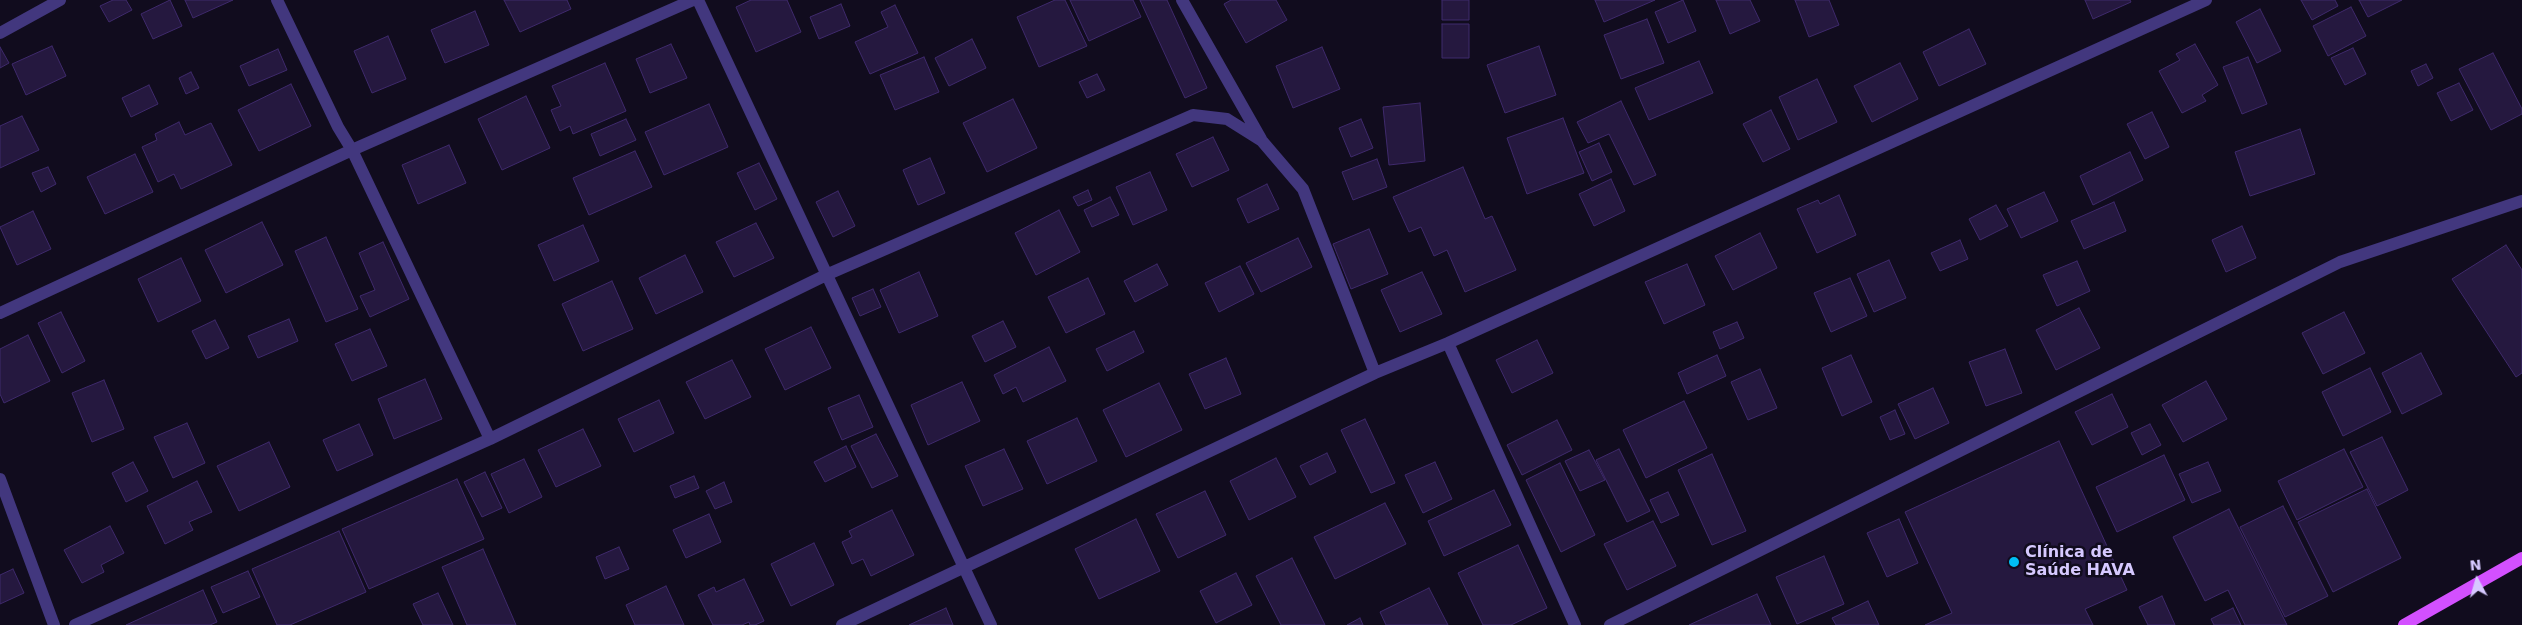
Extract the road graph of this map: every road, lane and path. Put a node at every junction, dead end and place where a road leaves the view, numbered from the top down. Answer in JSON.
{"nodes":[{"id":1,"x":60,"y":0,"type":"edge"},
{"id":2,"x":277,"y":0,"type":"edge"},
{"id":3,"x":692,"y":0,"type":"edge"},
{"id":4,"x":698,"y":0,"type":"edge"},
{"id":5,"x":1182,"y":0,"type":"edge"},
{"id":6,"x":2206,"y":0,"type":"edge"},
{"id":7,"x":0,"y":33,"type":"edge"},
{"id":8,"x":1262,"y":141,"type":"junction"},
{"id":9,"x":352,"y":150,"type":"junction"},
{"id":10,"x":2522,"y":202,"type":"edge"},
{"id":11,"x":826,"y":275,"type":"junction"},
{"id":12,"x":0,"y":313,"type":"edge"},
{"id":13,"x":1448,"y":342,"type":"junction"},
{"id":14,"x":1375,"y":373,"type":"junction"},
{"id":15,"x":490,"y":439,"type":"junction"},
{"id":16,"x":0,"y":479,"type":"edge"},
{"id":17,"x":2522,"y":558,"type":"edge"},
{"id":18,"x":964,"y":567,"type":"junction"},
{"id":19,"x":54,"y":625,"type":"edge"},
{"id":20,"x":74,"y":625,"type":"edge"},
{"id":21,"x":842,"y":625,"type":"edge"},
{"id":22,"x":992,"y":625,"type":"edge"},
{"id":23,"x":1575,"y":625,"type":"edge"},
{"id":24,"x":1610,"y":625,"type":"edge"},
{"id":25,"x":2404,"y":625,"type":"edge"}],
"edges":[{"from":1,"to":7,"type":"street"},
{"from":2,"to":9,"type":"street"},
{"from":3,"to":9,"type":"street"},
{"from":4,"to":11,"type":"street"},
{"from":5,"to":8,"type":"street"},
{"from":6,"to":13,"type":"street"},
{"from":8,"to":11,"type":"street"},
{"from":8,"to":14,"type":"street"},
{"from":9,"to":12,"type":"street"},
{"from":9,"to":15,"type":"street"},
{"from":10,"to":24,"type":"street"},
{"from":11,"to":15,"type":"street"},
{"from":11,"to":18,"type":"street"},
{"from":13,"to":14,"type":"street"},
{"from":13,"to":23,"type":"street"},
{"from":14,"to":18,"type":"street"},
{"from":15,"to":20,"type":"street"},
{"from":16,"to":19,"type":"street"},
{"from":17,"to":25,"type":"main road"},
{"from":18,"to":21,"type":"street"},
{"from":18,"to":22,"type":"street"}]}
